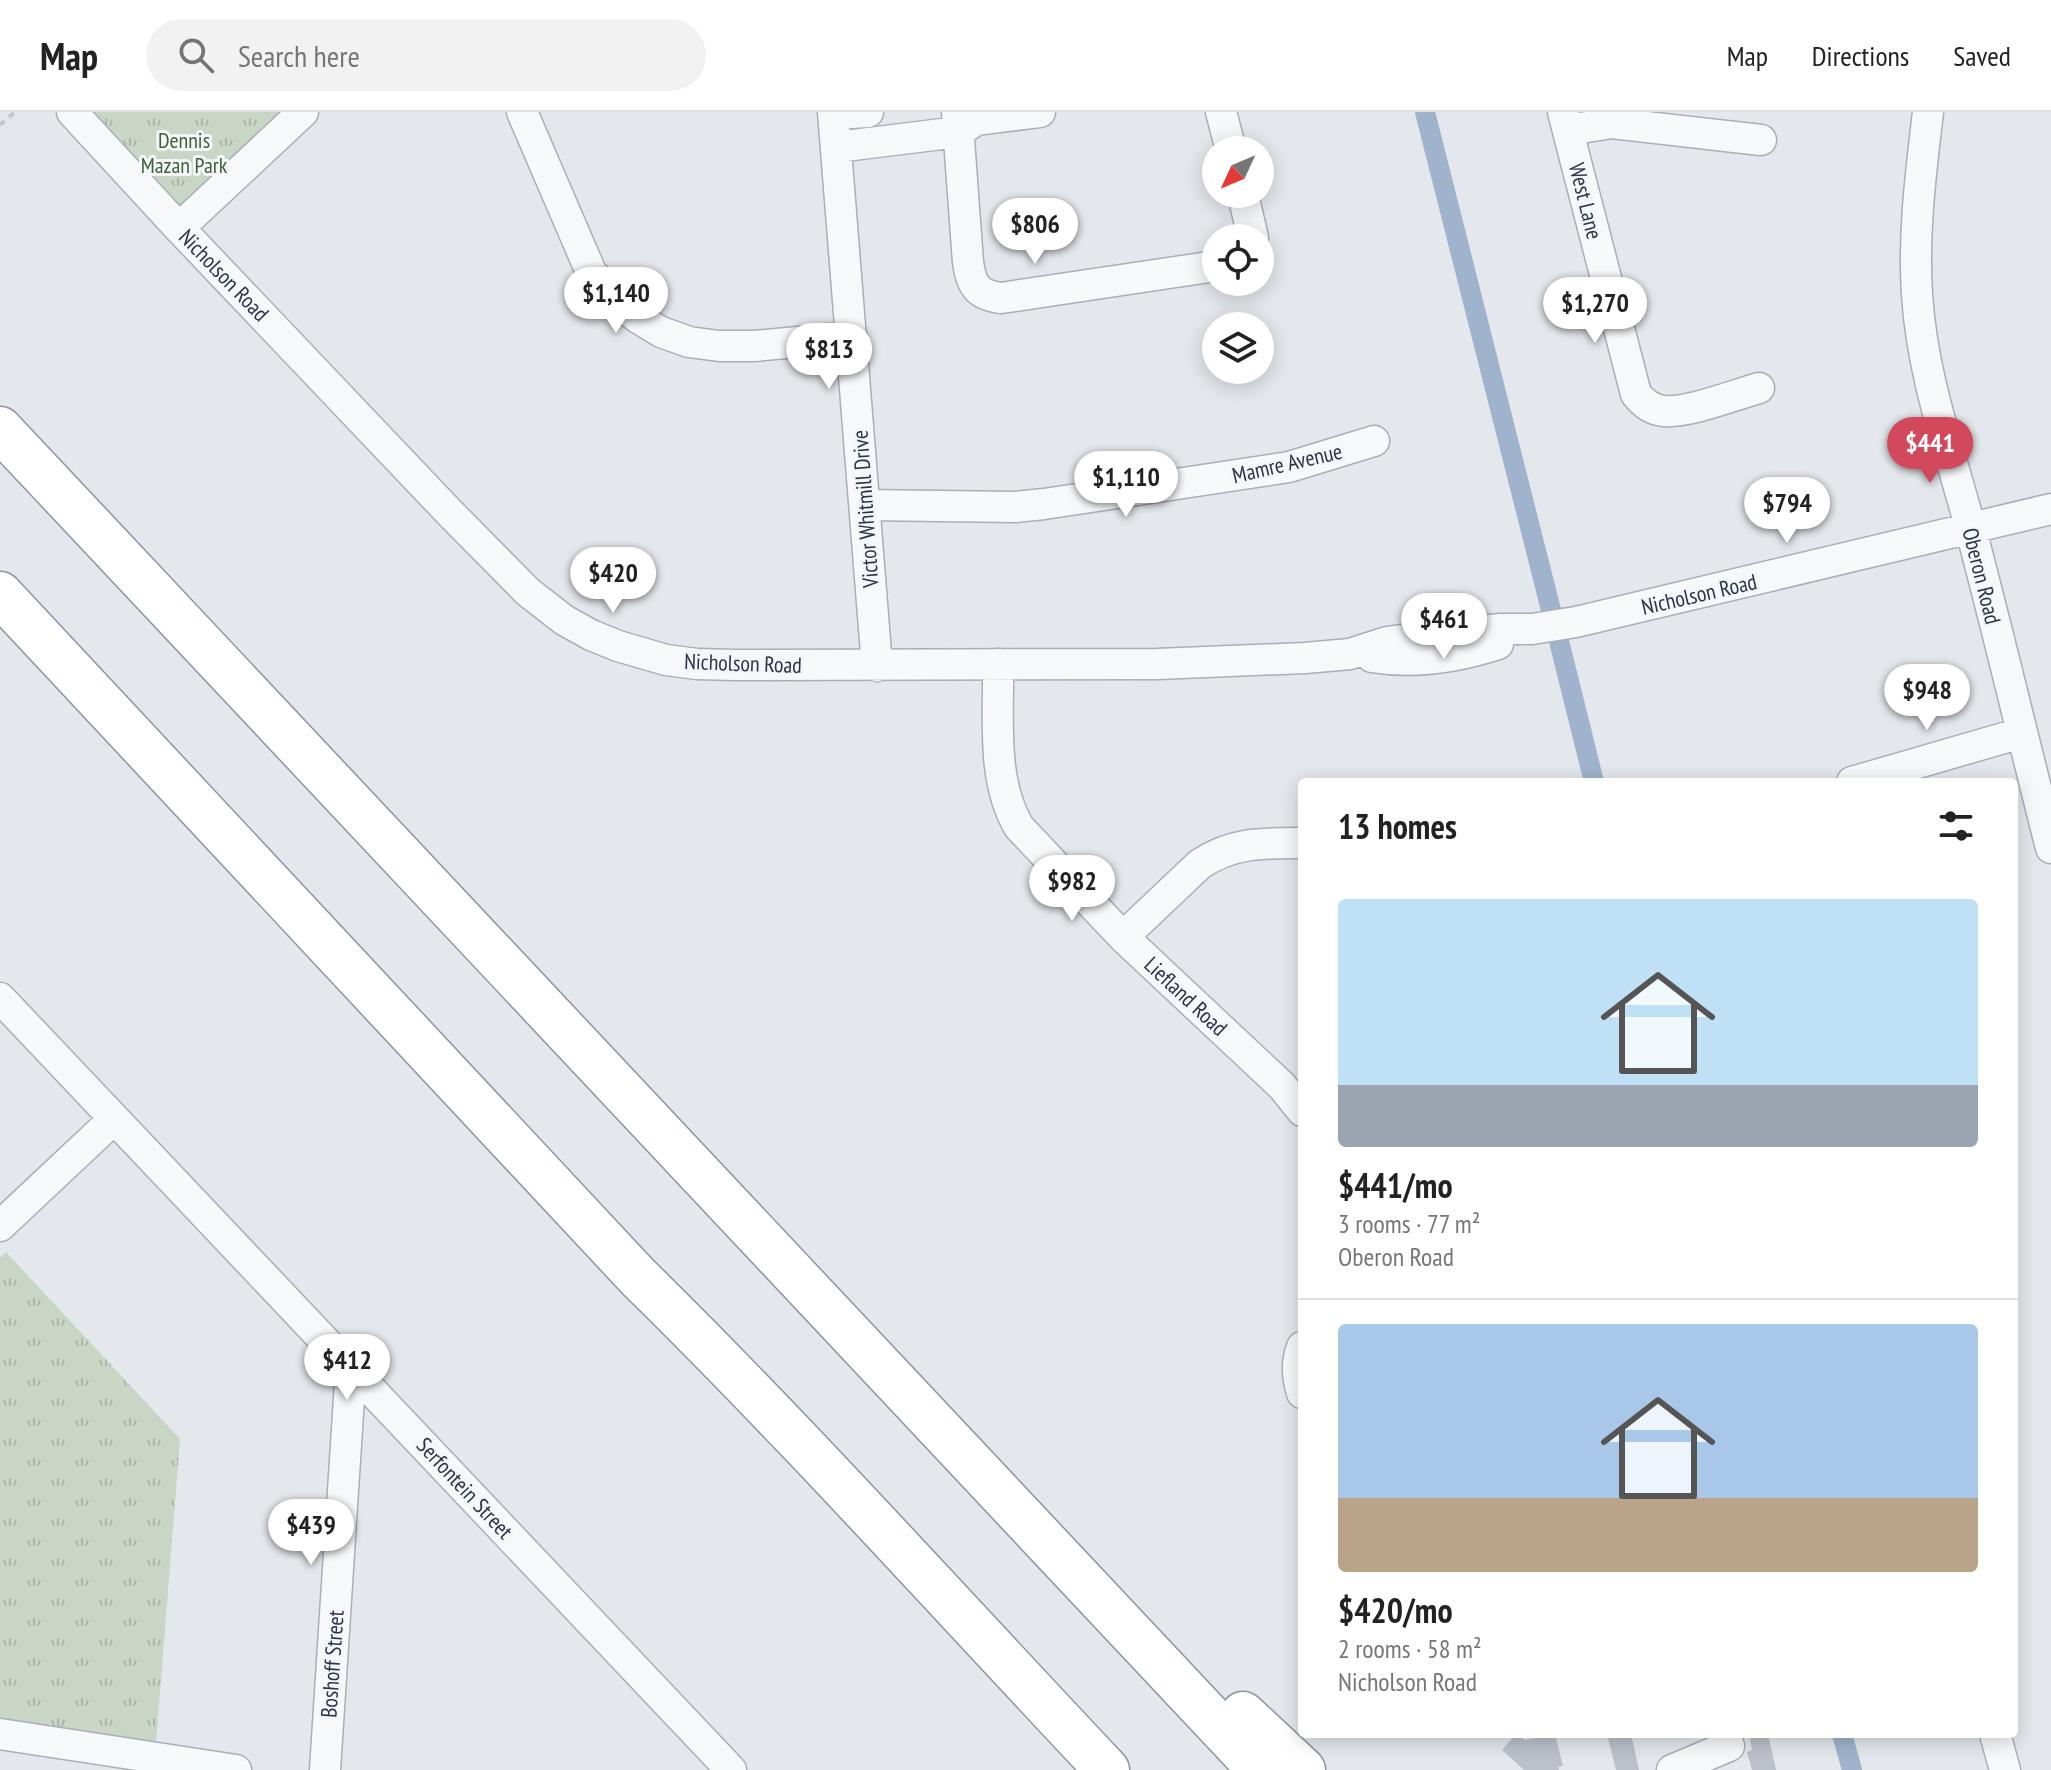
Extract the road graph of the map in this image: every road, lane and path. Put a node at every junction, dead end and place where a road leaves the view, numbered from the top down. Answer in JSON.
{"nodes":[{"id":1,"x":15,"y":112,"type":"edge"},
{"id":2,"x":72,"y":112,"type":"edge"},
{"id":3,"x":303,"y":112,"type":"edge"},
{"id":4,"x":522,"y":112,"type":"edge"},
{"id":5,"x":868,"y":112,"type":"edge"},
{"id":6,"x":1040,"y":112,"type":"edge"},
{"id":7,"x":1221,"y":112,"type":"edge"},
{"id":8,"x":1928,"y":112,"type":"edge"},
{"id":9,"x":833,"y":113,"type":"edge"},
{"id":10,"x":964,"y":119,"type":"edge"},
{"id":11,"x":1565,"y":121,"type":"edge"},
{"id":12,"x":0,"y":125,"type":"edge"},
{"id":13,"x":1227,"y":136,"type":"edge"},
{"id":14,"x":1761,"y":140,"type":"dead end"},
{"id":15,"x":837,"y":147,"type":"junction"},
{"id":16,"x":179,"y":228,"type":"junction"},
{"id":17,"x":1202,"y":268,"type":"edge"},
{"id":18,"x":852,"y":337,"type":"junction"},
{"id":19,"x":1759,"y":388,"type":"dead end"},
{"id":20,"x":0,"y":429,"type":"edge"},
{"id":21,"x":1374,"y":441,"type":"dead end"},
{"id":22,"x":865,"y":505,"type":"junction"},
{"id":23,"x":2051,"y":509,"type":"edge"},
{"id":24,"x":1971,"y":529,"type":"junction"},
{"id":25,"x":0,"y":594,"type":"edge"},
{"id":26,"x":998,"y":664,"type":"junction"},
{"id":27,"x":877,"y":666,"type":"junction"},
{"id":28,"x":2021,"y":733,"type":"junction"},
{"id":29,"x":1866,"y":778,"type":"edge"},
{"id":30,"x":1298,"y":843,"type":"edge"},
{"id":31,"x":2051,"y":848,"type":"edge"},
{"id":32,"x":1123,"y":937,"type":"junction"},
{"id":33,"x":0,"y":998,"type":"edge"},
{"id":34,"x":1298,"y":1106,"type":"edge"},
{"id":35,"x":114,"y":1119,"type":"junction"},
{"id":36,"x":0,"y":1226,"type":"edge"},
{"id":37,"x":638,"y":1277,"type":"junction"},
{"id":38,"x":351,"y":1367,"type":"junction"},
{"id":39,"x":982,"y":1475,"type":"junction"},
{"id":40,"x":0,"y":1734,"type":"edge"},
{"id":41,"x":1996,"y":1738,"type":"edge"},
{"id":42,"x":1730,"y":1750,"type":"edge"},
{"id":43,"x":236,"y":1770,"type":"edge"},
{"id":44,"x":325,"y":1770,"type":"edge"},
{"id":45,"x":731,"y":1770,"type":"edge"},
{"id":46,"x":1071,"y":1770,"type":"edge"},
{"id":47,"x":1107,"y":1770,"type":"edge"},
{"id":48,"x":1260,"y":1770,"type":"edge"},
{"id":49,"x":1303,"y":1770,"type":"edge"},
{"id":50,"x":1672,"y":1770,"type":"edge"},
{"id":51,"x":2005,"y":1770,"type":"edge"}],
"edges":[{"from":1,"to":12,"type":"path"},
{"from":2,"to":16,"type":"street","name":"Nicholson Road"},
{"from":3,"to":16,"type":"street"},
{"from":4,"to":18,"type":"street"},
{"from":5,"to":9,"type":"street"},
{"from":6,"to":10,"type":"street"},
{"from":7,"to":13,"type":"street"},
{"from":8,"to":24,"type":"street","name":"Oberon Road"},
{"from":9,"to":15,"type":"street","name":"Victor Whitmill Drive"},
{"from":10,"to":15,"type":"street"},
{"from":10,"to":17,"type":"street"},
{"from":11,"to":14,"type":"street"},
{"from":11,"to":19,"type":"street","name":"West Lane"},
{"from":15,"to":18,"type":"street","name":"Victor Whitmill Drive"},
{"from":16,"to":27,"type":"street","name":"Nicholson Road"},
{"from":18,"to":22,"type":"street","name":"Victor Whitmill Drive"},
{"from":20,"to":39,"type":"highway"},
{"from":21,"to":22,"type":"street","name":"Mamre Avenue"},
{"from":22,"to":27,"type":"street","name":"Victor Whitmill Drive"},
{"from":23,"to":24,"type":"street","name":"Nicholson Road"},
{"from":24,"to":26,"type":"street","name":"Nicholson Road"},
{"from":24,"to":28,"type":"street","name":"Oberon Road"},
{"from":25,"to":37,"type":"highway"},
{"from":26,"to":27,"type":"street","name":"Nicholson Road"},
{"from":26,"to":32,"type":"street","name":"Liefland Road"},
{"from":28,"to":29,"type":"street"},
{"from":28,"to":31,"type":"street","name":"Oberon Road"},
{"from":30,"to":32,"type":"street"},
{"from":32,"to":34,"type":"street","name":"Liefland Road"},
{"from":33,"to":35,"type":"street","name":"Serfontein Street"},
{"from":35,"to":36,"type":"street"},
{"from":35,"to":38,"type":"street","name":"Serfontein Street"},
{"from":37,"to":46,"type":"highway"},
{"from":37,"to":47,"type":"highway"},
{"from":38,"to":44,"type":"street","name":"Boshoff Street"},
{"from":38,"to":45,"type":"street","name":"Serfontein Street"},
{"from":39,"to":48,"type":"highway"},
{"from":39,"to":49,"type":"highway"},
{"from":40,"to":43,"type":"street"},
{"from":41,"to":51,"type":"street"},
{"from":42,"to":50,"type":"street"}]}
